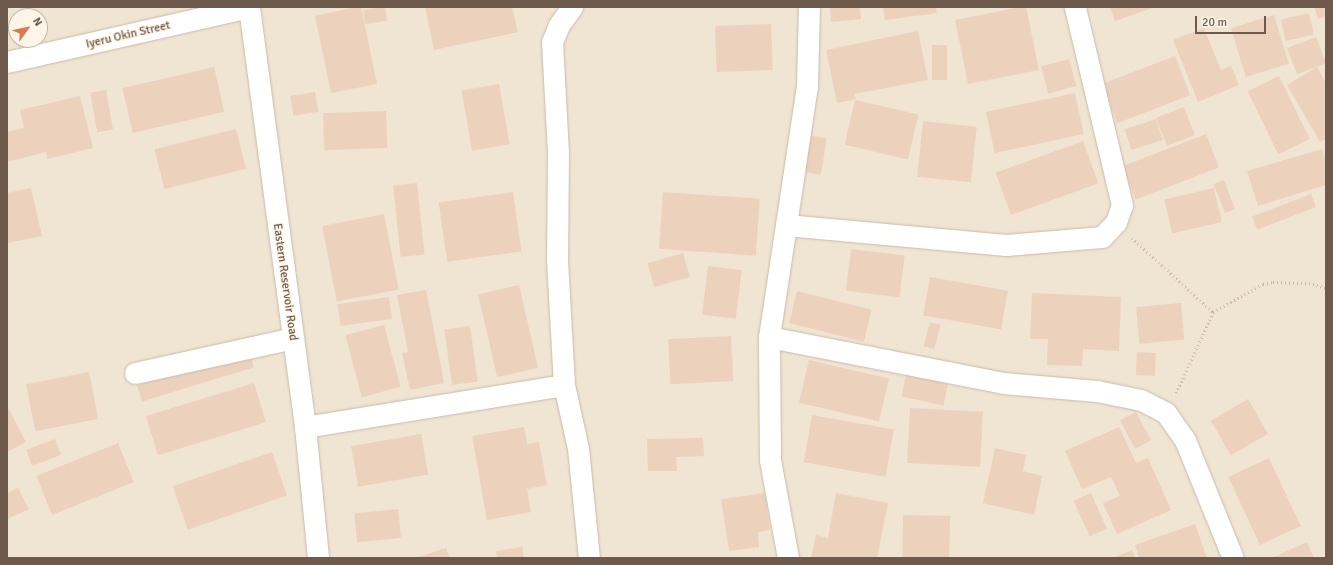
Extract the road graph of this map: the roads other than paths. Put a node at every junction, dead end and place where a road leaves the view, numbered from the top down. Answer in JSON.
{"nodes":[{"id":1,"x":249,"y":7,"type":"edge"},
{"id":2,"x":572,"y":7,"type":"edge"},
{"id":3,"x":809,"y":7,"type":"edge"},
{"id":4,"x":1075,"y":7,"type":"edge"},
{"id":5,"x":7,"y":62,"type":"edge"},
{"id":6,"x":786,"y":225,"type":"junction"},
{"id":7,"x":769,"y":337,"type":"junction"},
{"id":8,"x":293,"y":338,"type":"junction"},
{"id":9,"x":135,"y":373,"type":"dead end"},
{"id":10,"x":564,"y":385,"type":"junction"},
{"id":11,"x":305,"y":427,"type":"junction"},
{"id":12,"x":318,"y":558,"type":"edge"},
{"id":13,"x":588,"y":558,"type":"edge"},
{"id":14,"x":788,"y":558,"type":"edge"},
{"id":15,"x":1233,"y":558,"type":"edge"}],
"edges":[{"from":1,"to":5,"type":"street","name":"Iyeru Okin Street"},
{"from":1,"to":8,"type":"street","name":"Eastern Reservoir Road"},
{"from":2,"to":10,"type":"street"},
{"from":3,"to":6,"type":"street"},
{"from":4,"to":6,"type":"street"},
{"from":6,"to":7,"type":"street"},
{"from":7,"to":14,"type":"street"},
{"from":7,"to":15,"type":"street"},
{"from":8,"to":9,"type":"street"},
{"from":8,"to":11,"type":"street","name":"Eastern Reservoir Road"},
{"from":10,"to":11,"type":"street"},
{"from":10,"to":13,"type":"street"},
{"from":11,"to":12,"type":"street","name":"Eastern Reservoir Road"}]}
